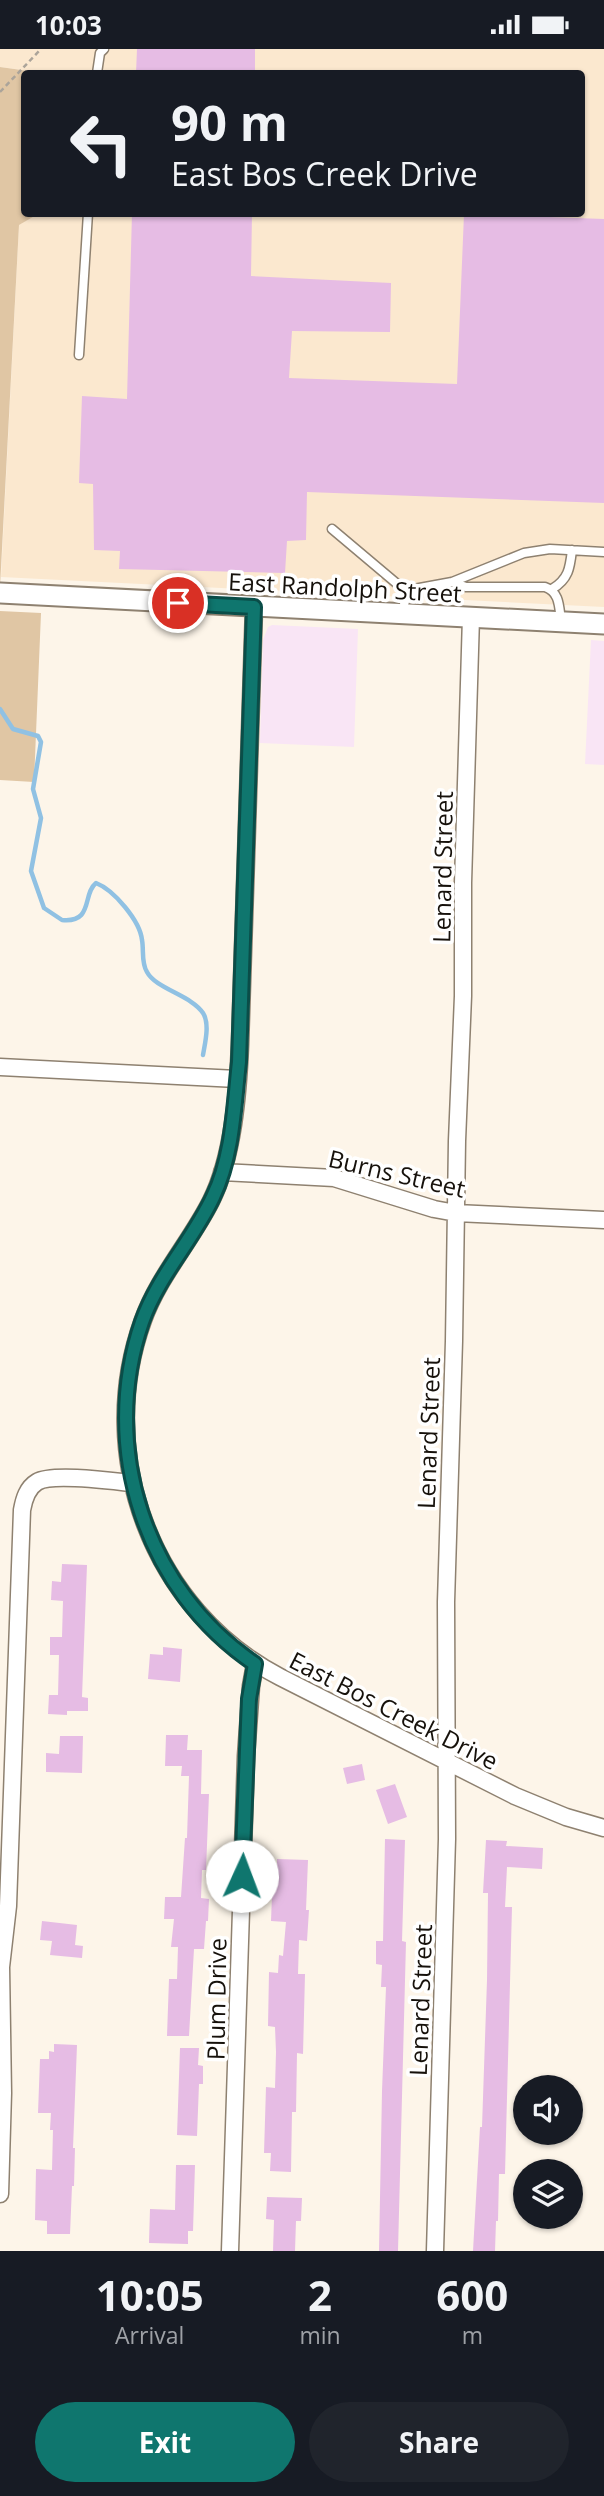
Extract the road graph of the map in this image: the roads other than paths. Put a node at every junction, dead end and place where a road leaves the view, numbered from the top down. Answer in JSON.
{"nodes":[{"id":1,"x":104,"y":49,"type":"edge"},
{"id":2,"x":97,"y":70,"type":"edge"},
{"id":3,"x":88,"y":217,"type":"edge"},
{"id":4,"x":79,"y":355,"type":"dead end"},
{"id":5,"x":332,"y":529,"type":"dead end"},
{"id":6,"x":572,"y":550,"type":"junction"},
{"id":7,"x":604,"y":552,"type":"edge"},
{"id":8,"x":452,"y":582,"type":"junction"},
{"id":9,"x":552,"y":589,"type":"junction"},
{"id":10,"x":0,"y":593,"type":"edge"},
{"id":11,"x":408,"y":593,"type":"junction"},
{"id":12,"x":254,"y":607,"type":"junction"},
{"id":13,"x":401,"y":614,"type":"junction"},
{"id":14,"x":471,"y":617,"type":"junction"},
{"id":15,"x":561,"y":621,"type":"junction"},
{"id":16,"x":604,"y":624,"type":"edge"},
{"id":17,"x":0,"y":1067,"type":"edge"},
{"id":18,"x":237,"y":1079,"type":"junction"},
{"id":19,"x":222,"y":1172,"type":"junction"},
{"id":20,"x":456,"y":1213,"type":"junction"},
{"id":21,"x":604,"y":1220,"type":"edge"},
{"id":22,"x":131,"y":1483,"type":"junction"},
{"id":23,"x":255,"y":1664,"type":"junction"},
{"id":24,"x":449,"y":1763,"type":"junction"},
{"id":25,"x":604,"y":1828,"type":"edge"},
{"id":26,"x":0,"y":2194,"type":"edge"},
{"id":27,"x":230,"y":2251,"type":"edge"},
{"id":28,"x":435,"y":2251,"type":"edge"}],
"edges":[{"from":1,"to":2,"type":"lane"},
{"from":3,"to":4,"type":"lane"},
{"from":5,"to":11,"type":"lane"},
{"from":6,"to":7,"type":"lane"},
{"from":6,"to":8,"type":"lane"},
{"from":6,"to":9,"type":"lane"},
{"from":8,"to":9,"type":"lane"},
{"from":8,"to":11,"type":"lane"},
{"from":9,"to":15,"type":"lane"},
{"from":10,"to":12,"type":"street","name":"East Randolph Street"},
{"from":11,"to":13,"type":"lane"},
{"from":12,"to":13,"type":"street","name":"East Randolph Street"},
{"from":12,"to":18,"type":"street","name":"East Bos Creek Drive"},
{"from":13,"to":14,"type":"street","name":"East Randolph Street"},
{"from":14,"to":15,"type":"street","name":"East Randolph Street"},
{"from":14,"to":20,"type":"street","name":"Lenard Street"},
{"from":15,"to":16,"type":"street","name":"East Randolph Street"},
{"from":17,"to":18,"type":"street"},
{"from":18,"to":19,"type":"street","name":"East Bos Creek Drive"},
{"from":19,"to":20,"type":"street","name":"Burns Street"},
{"from":19,"to":22,"type":"street","name":"East Bos Creek Drive"},
{"from":20,"to":21,"type":"street","name":"Burns Street"},
{"from":20,"to":24,"type":"street","name":"Lenard Street"},
{"from":22,"to":23,"type":"street","name":"East Bos Creek Drive"},
{"from":22,"to":26,"type":"street"},
{"from":23,"to":24,"type":"street","name":"East Bos Creek Drive"},
{"from":23,"to":27,"type":"street","name":"Plum Drive"},
{"from":24,"to":25,"type":"street","name":"East Bos Creek Drive"},
{"from":24,"to":28,"type":"street","name":"Lenard Street"}]}
